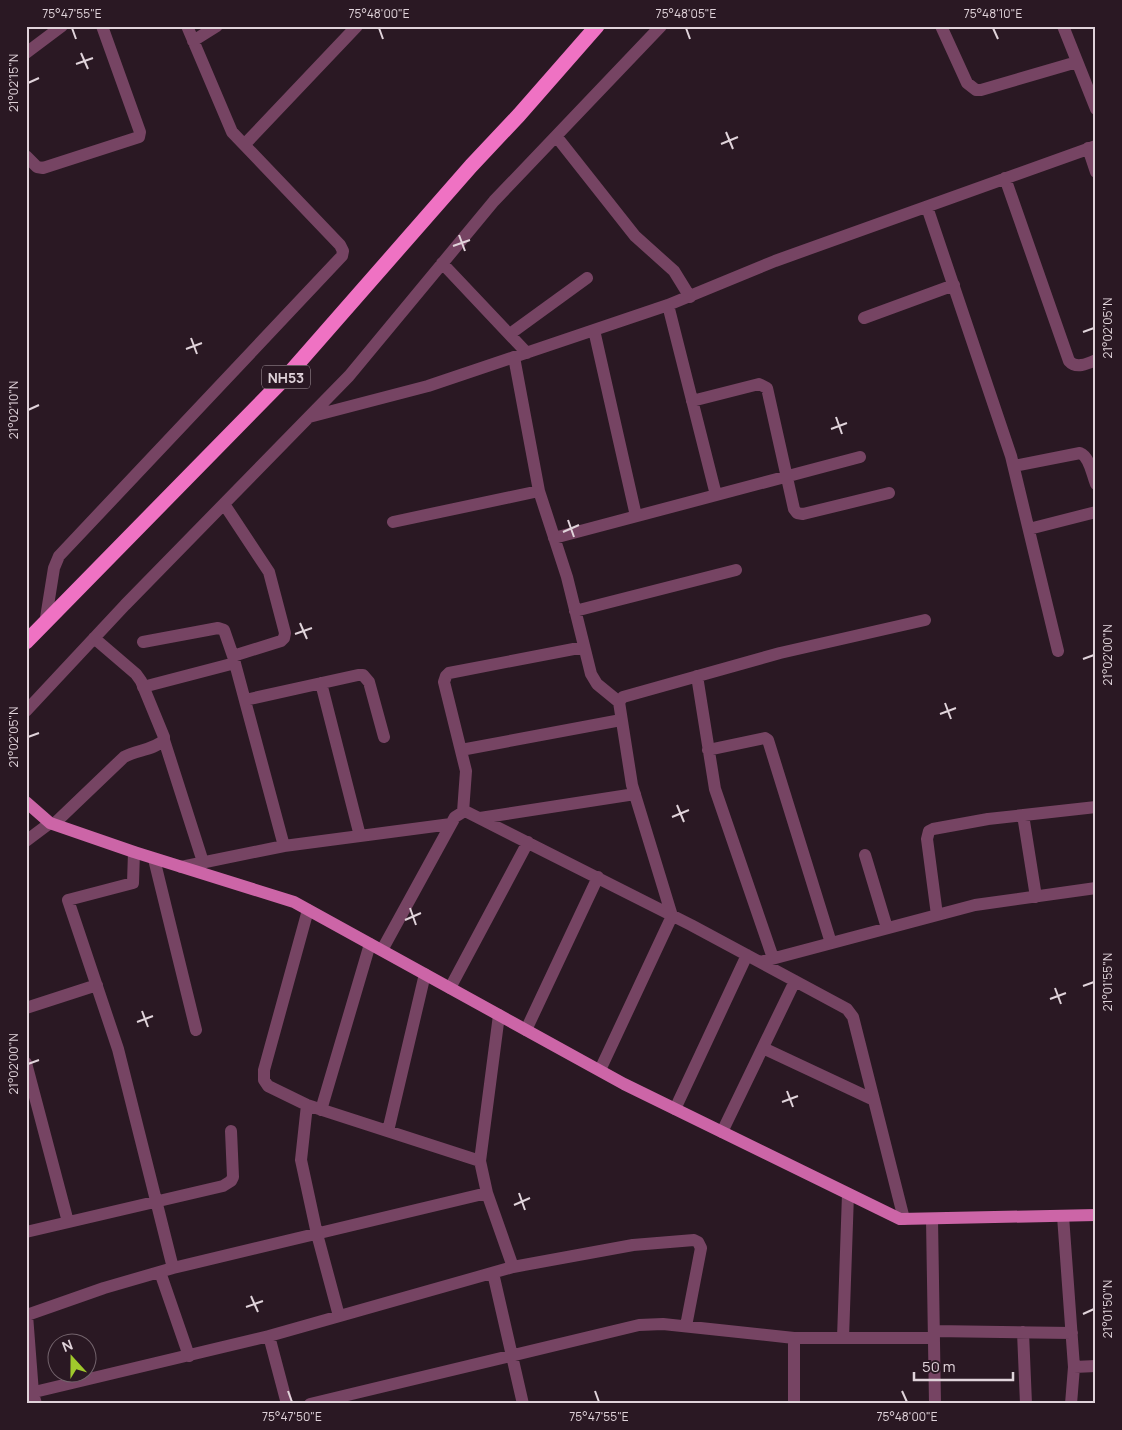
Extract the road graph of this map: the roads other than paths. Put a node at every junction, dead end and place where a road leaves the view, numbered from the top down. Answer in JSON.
{"nodes":[{"id":1,"x":62,"y":26,"type":"edge"},
{"id":2,"x":102,"y":26,"type":"edge"},
{"id":3,"x":187,"y":26,"type":"edge"},
{"id":4,"x":217,"y":26,"type":"edge"},
{"id":5,"x":661,"y":26,"type":"edge"},
{"id":6,"x":941,"y":26,"type":"edge"},
{"id":7,"x":1063,"y":26,"type":"edge"},
{"id":8,"x":594,"y":28,"type":"edge"},
{"id":9,"x":348,"y":29,"type":"edge"},
{"id":10,"x":193,"y":41,"type":"junction"},
{"id":11,"x":26,"y":52,"type":"edge"},
{"id":12,"x":1077,"y":62,"type":"junction"},
{"id":13,"x":1096,"y":109,"type":"edge"},
{"id":14,"x":556,"y":136,"type":"junction"},
{"id":15,"x":245,"y":144,"type":"junction"},
{"id":16,"x":1092,"y":147,"type":"edge"},
{"id":17,"x":26,"y":156,"type":"edge"},
{"id":18,"x":1096,"y":172,"type":"edge"},
{"id":19,"x":1005,"y":178,"type":"junction"},
{"id":20,"x":928,"y":206,"type":"junction"},
{"id":21,"x":442,"y":263,"type":"junction"},
{"id":22,"x":587,"y":278,"type":"dead end"},
{"id":23,"x":954,"y":285,"type":"junction"},
{"id":24,"x":690,"y":297,"type":"junction"},
{"id":25,"x":668,"y":306,"type":"junction"},
{"id":26,"x":864,"y":318,"type":"dead end"},
{"id":27,"x":594,"y":330,"type":"junction"},
{"id":28,"x":510,"y":334,"type":"junction"},
{"id":29,"x":527,"y":353,"type":"junction"},
{"id":30,"x":514,"y":357,"type":"junction"},
{"id":31,"x":1096,"y":360,"type":"edge"},
{"id":32,"x":692,"y":401,"type":"junction"},
{"id":33,"x":309,"y":417,"type":"junction"},
{"id":34,"x":860,"y":457,"type":"dead end"},
{"id":35,"x":1014,"y":466,"type":"junction"},
{"id":36,"x":786,"y":477,"type":"junction"},
{"id":37,"x":1096,"y":484,"type":"edge"},
{"id":38,"x":539,"y":491,"type":"junction"},
{"id":39,"x":889,"y":493,"type":"dead end"},
{"id":40,"x":716,"y":495,"type":"junction"},
{"id":41,"x":224,"y":504,"type":"junction"},
{"id":42,"x":1096,"y":512,"type":"edge"},
{"id":43,"x":636,"y":516,"type":"junction"},
{"id":44,"x":393,"y":522,"type":"dead end"},
{"id":45,"x":1029,"y":528,"type":"junction"},
{"id":46,"x":554,"y":538,"type":"junction"},
{"id":47,"x":736,"y":570,"type":"dead end"},
{"id":48,"x":575,"y":611,"type":"junction"},
{"id":49,"x":925,"y":620,"type":"dead end"},
{"id":50,"x":44,"y":624,"type":"junction"},
{"id":51,"x":94,"y":638,"type":"junction"},
{"id":52,"x":26,"y":642,"type":"edge"},
{"id":53,"x":143,"y":642,"type":"dead end"},
{"id":54,"x":584,"y":646,"type":"junction"},
{"id":55,"x":1058,"y":651,"type":"dead end"},
{"id":56,"x":234,"y":660,"type":"junction"},
{"id":57,"x":697,"y":676,"type":"junction"},
{"id":58,"x":321,"y":684,"type":"junction"},
{"id":59,"x":144,"y":686,"type":"junction"},
{"id":60,"x":245,"y":700,"type":"junction"},
{"id":61,"x":619,"y":702,"type":"junction"},
{"id":62,"x":26,"y":711,"type":"edge"},
{"id":63,"x":622,"y":720,"type":"junction"},
{"id":64,"x":384,"y":737,"type":"dead end"},
{"id":65,"x":164,"y":740,"type":"junction"},
{"id":66,"x":461,"y":750,"type":"junction"},
{"id":67,"x":708,"y":750,"type":"junction"},
{"id":68,"x":634,"y":794,"type":"junction"},
{"id":69,"x":26,"y":802,"type":"edge"},
{"id":70,"x":1092,"y":808,"type":"edge"},
{"id":71,"x":463,"y":812,"type":"junction"},
{"id":72,"x":1023,"y":815,"type":"junction"},
{"id":73,"x":480,"y":818,"type":"junction"},
{"id":74,"x":52,"y":824,"type":"junction"},
{"id":75,"x":451,"y":824,"type":"junction"},
{"id":76,"x":360,"y":836,"type":"junction"},
{"id":77,"x":26,"y":841,"type":"edge"},
{"id":78,"x":528,"y":842,"type":"junction"},
{"id":79,"x":284,"y":846,"type":"junction"},
{"id":80,"x":134,"y":852,"type":"junction"},
{"id":81,"x":865,"y":855,"type":"dead end"},
{"id":82,"x":154,"y":859,"type":"junction"},
{"id":83,"x":203,"y":862,"type":"junction"},
{"id":84,"x":181,"y":867,"type":"junction"},
{"id":85,"x":598,"y":877,"type":"junction"},
{"id":86,"x":1094,"y":888,"type":"edge"},
{"id":87,"x":1036,"y":897,"type":"junction"},
{"id":88,"x":308,"y":910,"type":"junction"},
{"id":89,"x":672,"y":916,"type":"junction"},
{"id":90,"x":937,"y":916,"type":"junction"},
{"id":91,"x":887,"y":928,"type":"junction"},
{"id":92,"x":832,"y":943,"type":"junction"},
{"id":93,"x":370,"y":944,"type":"junction"},
{"id":94,"x":382,"y":950,"type":"junction"},
{"id":95,"x":747,"y":955,"type":"junction"},
{"id":96,"x":773,"y":958,"type":"junction"},
{"id":97,"x":760,"y":962,"type":"junction"},
{"id":98,"x":425,"y":974,"type":"junction"},
{"id":99,"x":795,"y":981,"type":"junction"},
{"id":100,"x":97,"y":985,"type":"junction"},
{"id":101,"x":450,"y":988,"type":"junction"},
{"id":102,"x":26,"y":1008,"type":"edge"},
{"id":103,"x":499,"y":1015,"type":"junction"},
{"id":104,"x":196,"y":1030,"type":"dead end"},
{"id":105,"x":526,"y":1030,"type":"junction"},
{"id":106,"x":763,"y":1048,"type":"junction"},
{"id":107,"x":26,"y":1064,"type":"edge"},
{"id":108,"x":600,"y":1070,"type":"junction"},
{"id":109,"x":874,"y":1100,"type":"junction"},
{"id":110,"x":307,"y":1105,"type":"junction"},
{"id":111,"x":675,"y":1109,"type":"junction"},
{"id":112,"x":321,"y":1110,"type":"junction"},
{"id":113,"x":231,"y":1131,"type":"dead end"},
{"id":114,"x":388,"y":1131,"type":"junction"},
{"id":115,"x":722,"y":1132,"type":"junction"},
{"id":116,"x":480,"y":1160,"type":"junction"},
{"id":117,"x":486,"y":1192,"type":"junction"},
{"id":118,"x":848,"y":1194,"type":"junction"},
{"id":119,"x":156,"y":1201,"type":"junction"},
{"id":120,"x":1096,"y":1215,"type":"edge"},
{"id":121,"x":1063,"y":1216,"type":"junction"},
{"id":122,"x":932,"y":1218,"type":"junction"},
{"id":123,"x":904,"y":1219,"type":"junction"},
{"id":124,"x":68,"y":1222,"type":"junction"},
{"id":125,"x":26,"y":1232,"type":"edge"},
{"id":126,"x":317,"y":1234,"type":"junction"},
{"id":127,"x":173,"y":1268,"type":"junction"},
{"id":128,"x":513,"y":1268,"type":"junction"},
{"id":129,"x":160,"y":1272,"type":"junction"},
{"id":130,"x":493,"y":1273,"type":"junction"},
{"id":131,"x":26,"y":1314,"type":"edge"},
{"id":132,"x":339,"y":1316,"type":"junction"},
{"id":133,"x":686,"y":1326,"type":"junction"},
{"id":134,"x":1023,"y":1332,"type":"junction"},
{"id":135,"x":1072,"y":1333,"type":"junction"},
{"id":136,"x":934,"y":1334,"type":"junction"},
{"id":137,"x":269,"y":1336,"type":"junction"},
{"id":138,"x":794,"y":1338,"type":"junction"},
{"id":139,"x":843,"y":1338,"type":"junction"},
{"id":140,"x":512,"y":1355,"type":"junction"},
{"id":141,"x":189,"y":1356,"type":"junction"},
{"id":142,"x":1096,"y":1366,"type":"edge"},
{"id":143,"x":1074,"y":1367,"type":"junction"},
{"id":144,"x":32,"y":1397,"type":"edge"},
{"id":145,"x":287,"y":1404,"type":"edge"},
{"id":146,"x":310,"y":1404,"type":"edge"},
{"id":147,"x":523,"y":1404,"type":"edge"},
{"id":148,"x":794,"y":1404,"type":"edge"},
{"id":149,"x":935,"y":1404,"type":"edge"},
{"id":150,"x":1026,"y":1404,"type":"edge"},
{"id":151,"x":1071,"y":1404,"type":"edge"}],
"edges":[{"from":1,"to":11,"type":"street"},
{"from":2,"to":17,"type":"street"},
{"from":3,"to":10,"type":"street"},
{"from":4,"to":10,"type":"street"},
{"from":5,"to":14,"type":"street"},
{"from":6,"to":12,"type":"street"},
{"from":7,"to":12,"type":"street"},
{"from":8,"to":50,"type":"highway","number":"NH53"},
{"from":9,"to":15,"type":"street"},
{"from":10,"to":15,"type":"street"},
{"from":12,"to":13,"type":"street"},
{"from":14,"to":21,"type":"street"},
{"from":14,"to":24,"type":"street"},
{"from":15,"to":50,"type":"street"},
{"from":16,"to":18,"type":"street"},
{"from":16,"to":19,"type":"street"},
{"from":19,"to":20,"type":"street"},
{"from":19,"to":31,"type":"street"},
{"from":20,"to":23,"type":"street"},
{"from":20,"to":24,"type":"street"},
{"from":21,"to":28,"type":"street"},
{"from":21,"to":33,"type":"street"},
{"from":22,"to":28,"type":"street"},
{"from":23,"to":26,"type":"street"},
{"from":23,"to":35,"type":"street"},
{"from":24,"to":25,"type":"street"},
{"from":25,"to":27,"type":"street"},
{"from":25,"to":32,"type":"street"},
{"from":27,"to":29,"type":"street"},
{"from":27,"to":43,"type":"street"},
{"from":28,"to":29,"type":"street"},
{"from":29,"to":30,"type":"street"},
{"from":30,"to":33,"type":"street"},
{"from":30,"to":38,"type":"street"},
{"from":32,"to":36,"type":"street"},
{"from":32,"to":40,"type":"street"},
{"from":33,"to":41,"type":"street"},
{"from":34,"to":36,"type":"street"},
{"from":35,"to":37,"type":"street"},
{"from":35,"to":45,"type":"street"},
{"from":36,"to":39,"type":"street"},
{"from":36,"to":40,"type":"street"},
{"from":38,"to":44,"type":"street"},
{"from":38,"to":46,"type":"street"},
{"from":40,"to":43,"type":"street"},
{"from":41,"to":51,"type":"street"},
{"from":41,"to":56,"type":"street"},
{"from":42,"to":45,"type":"street"},
{"from":43,"to":46,"type":"street"},
{"from":45,"to":55,"type":"street"},
{"from":46,"to":48,"type":"street"},
{"from":47,"to":48,"type":"street"},
{"from":48,"to":54,"type":"street"},
{"from":49,"to":57,"type":"street"},
{"from":50,"to":52,"type":"highway","number":"NH53"},
{"from":51,"to":59,"type":"street"},
{"from":51,"to":62,"type":"street"},
{"from":53,"to":56,"type":"street"},
{"from":54,"to":61,"type":"street"},
{"from":54,"to":66,"type":"street"},
{"from":56,"to":59,"type":"street"},
{"from":56,"to":60,"type":"street"},
{"from":57,"to":61,"type":"street"},
{"from":57,"to":67,"type":"street"},
{"from":58,"to":60,"type":"street"},
{"from":58,"to":64,"type":"street"},
{"from":58,"to":76,"type":"street"},
{"from":59,"to":65,"type":"street"},
{"from":60,"to":79,"type":"street"},
{"from":61,"to":63,"type":"street"},
{"from":63,"to":66,"type":"street"},
{"from":63,"to":68,"type":"street"},
{"from":65,"to":74,"type":"street"},
{"from":65,"to":83,"type":"street"},
{"from":66,"to":71,"type":"street"},
{"from":67,"to":92,"type":"street"},
{"from":67,"to":96,"type":"street"},
{"from":68,"to":73,"type":"street"},
{"from":68,"to":89,"type":"street"},
{"from":69,"to":74,"type":"main road"},
{"from":70,"to":72,"type":"street"},
{"from":71,"to":73,"type":"street"},
{"from":71,"to":75,"type":"street"},
{"from":72,"to":87,"type":"street"},
{"from":72,"to":90,"type":"street"},
{"from":73,"to":78,"type":"street"},
{"from":74,"to":77,"type":"street"},
{"from":74,"to":80,"type":"main road"},
{"from":75,"to":76,"type":"street"},
{"from":75,"to":94,"type":"street"},
{"from":76,"to":79,"type":"street"},
{"from":78,"to":85,"type":"street"},
{"from":78,"to":101,"type":"street"},
{"from":79,"to":83,"type":"street"},
{"from":80,"to":82,"type":"main road"},
{"from":80,"to":100,"type":"street"},
{"from":81,"to":91,"type":"street"},
{"from":82,"to":84,"type":"main road"},
{"from":82,"to":104,"type":"street"},
{"from":83,"to":84,"type":"street"},
{"from":84,"to":88,"type":"main road"},
{"from":85,"to":89,"type":"street"},
{"from":85,"to":105,"type":"street"},
{"from":86,"to":87,"type":"street"},
{"from":87,"to":90,"type":"street"},
{"from":88,"to":93,"type":"main road"},
{"from":88,"to":110,"type":"street"},
{"from":89,"to":95,"type":"street"},
{"from":89,"to":108,"type":"street"},
{"from":90,"to":91,"type":"street"},
{"from":91,"to":92,"type":"street"},
{"from":92,"to":96,"type":"street"},
{"from":93,"to":94,"type":"main road"},
{"from":93,"to":112,"type":"street"},
{"from":94,"to":98,"type":"main road"},
{"from":95,"to":97,"type":"street"},
{"from":95,"to":111,"type":"street"},
{"from":96,"to":97,"type":"street"},
{"from":97,"to":99,"type":"street"},
{"from":98,"to":101,"type":"main road"},
{"from":98,"to":114,"type":"street"},
{"from":99,"to":106,"type":"street"},
{"from":99,"to":109,"type":"street"},
{"from":100,"to":102,"type":"street"},
{"from":100,"to":119,"type":"street"},
{"from":101,"to":103,"type":"main road"},
{"from":103,"to":105,"type":"main road"},
{"from":103,"to":116,"type":"street"},
{"from":105,"to":108,"type":"main road"},
{"from":106,"to":109,"type":"street"},
{"from":106,"to":115,"type":"street"},
{"from":107,"to":124,"type":"street"},
{"from":108,"to":111,"type":"main road"},
{"from":109,"to":123,"type":"street"},
{"from":110,"to":112,"type":"street"},
{"from":110,"to":126,"type":"street"},
{"from":111,"to":115,"type":"main road"},
{"from":112,"to":114,"type":"street"},
{"from":113,"to":119,"type":"street"},
{"from":114,"to":116,"type":"street"},
{"from":115,"to":118,"type":"main road"},
{"from":116,"to":117,"type":"street"},
{"from":117,"to":126,"type":"street"},
{"from":117,"to":128,"type":"street"},
{"from":118,"to":123,"type":"main road"},
{"from":118,"to":139,"type":"street"},
{"from":119,"to":124,"type":"street"},
{"from":119,"to":127,"type":"street"},
{"from":120,"to":121,"type":"main road"},
{"from":121,"to":122,"type":"main road"},
{"from":121,"to":135,"type":"street"},
{"from":122,"to":123,"type":"main road"},
{"from":122,"to":136,"type":"street"},
{"from":124,"to":125,"type":"street"},
{"from":126,"to":127,"type":"street"},
{"from":126,"to":132,"type":"street"},
{"from":127,"to":129,"type":"street"},
{"from":128,"to":130,"type":"street"},
{"from":128,"to":133,"type":"street"},
{"from":129,"to":131,"type":"street"},
{"from":129,"to":141,"type":"street"},
{"from":130,"to":132,"type":"street"},
{"from":130,"to":140,"type":"street"},
{"from":131,"to":144,"type":"street"},
{"from":132,"to":137,"type":"street"},
{"from":133,"to":138,"type":"street"},
{"from":133,"to":140,"type":"street"},
{"from":134,"to":135,"type":"street"},
{"from":134,"to":136,"type":"street"},
{"from":134,"to":150,"type":"street"},
{"from":135,"to":143,"type":"street"},
{"from":136,"to":139,"type":"street"},
{"from":136,"to":149,"type":"street"},
{"from":137,"to":141,"type":"street"},
{"from":137,"to":145,"type":"street"},
{"from":138,"to":139,"type":"street"},
{"from":138,"to":148,"type":"street"},
{"from":140,"to":146,"type":"street"},
{"from":140,"to":147,"type":"street"},
{"from":141,"to":144,"type":"street"},
{"from":142,"to":143,"type":"street"},
{"from":143,"to":151,"type":"street"}]}
